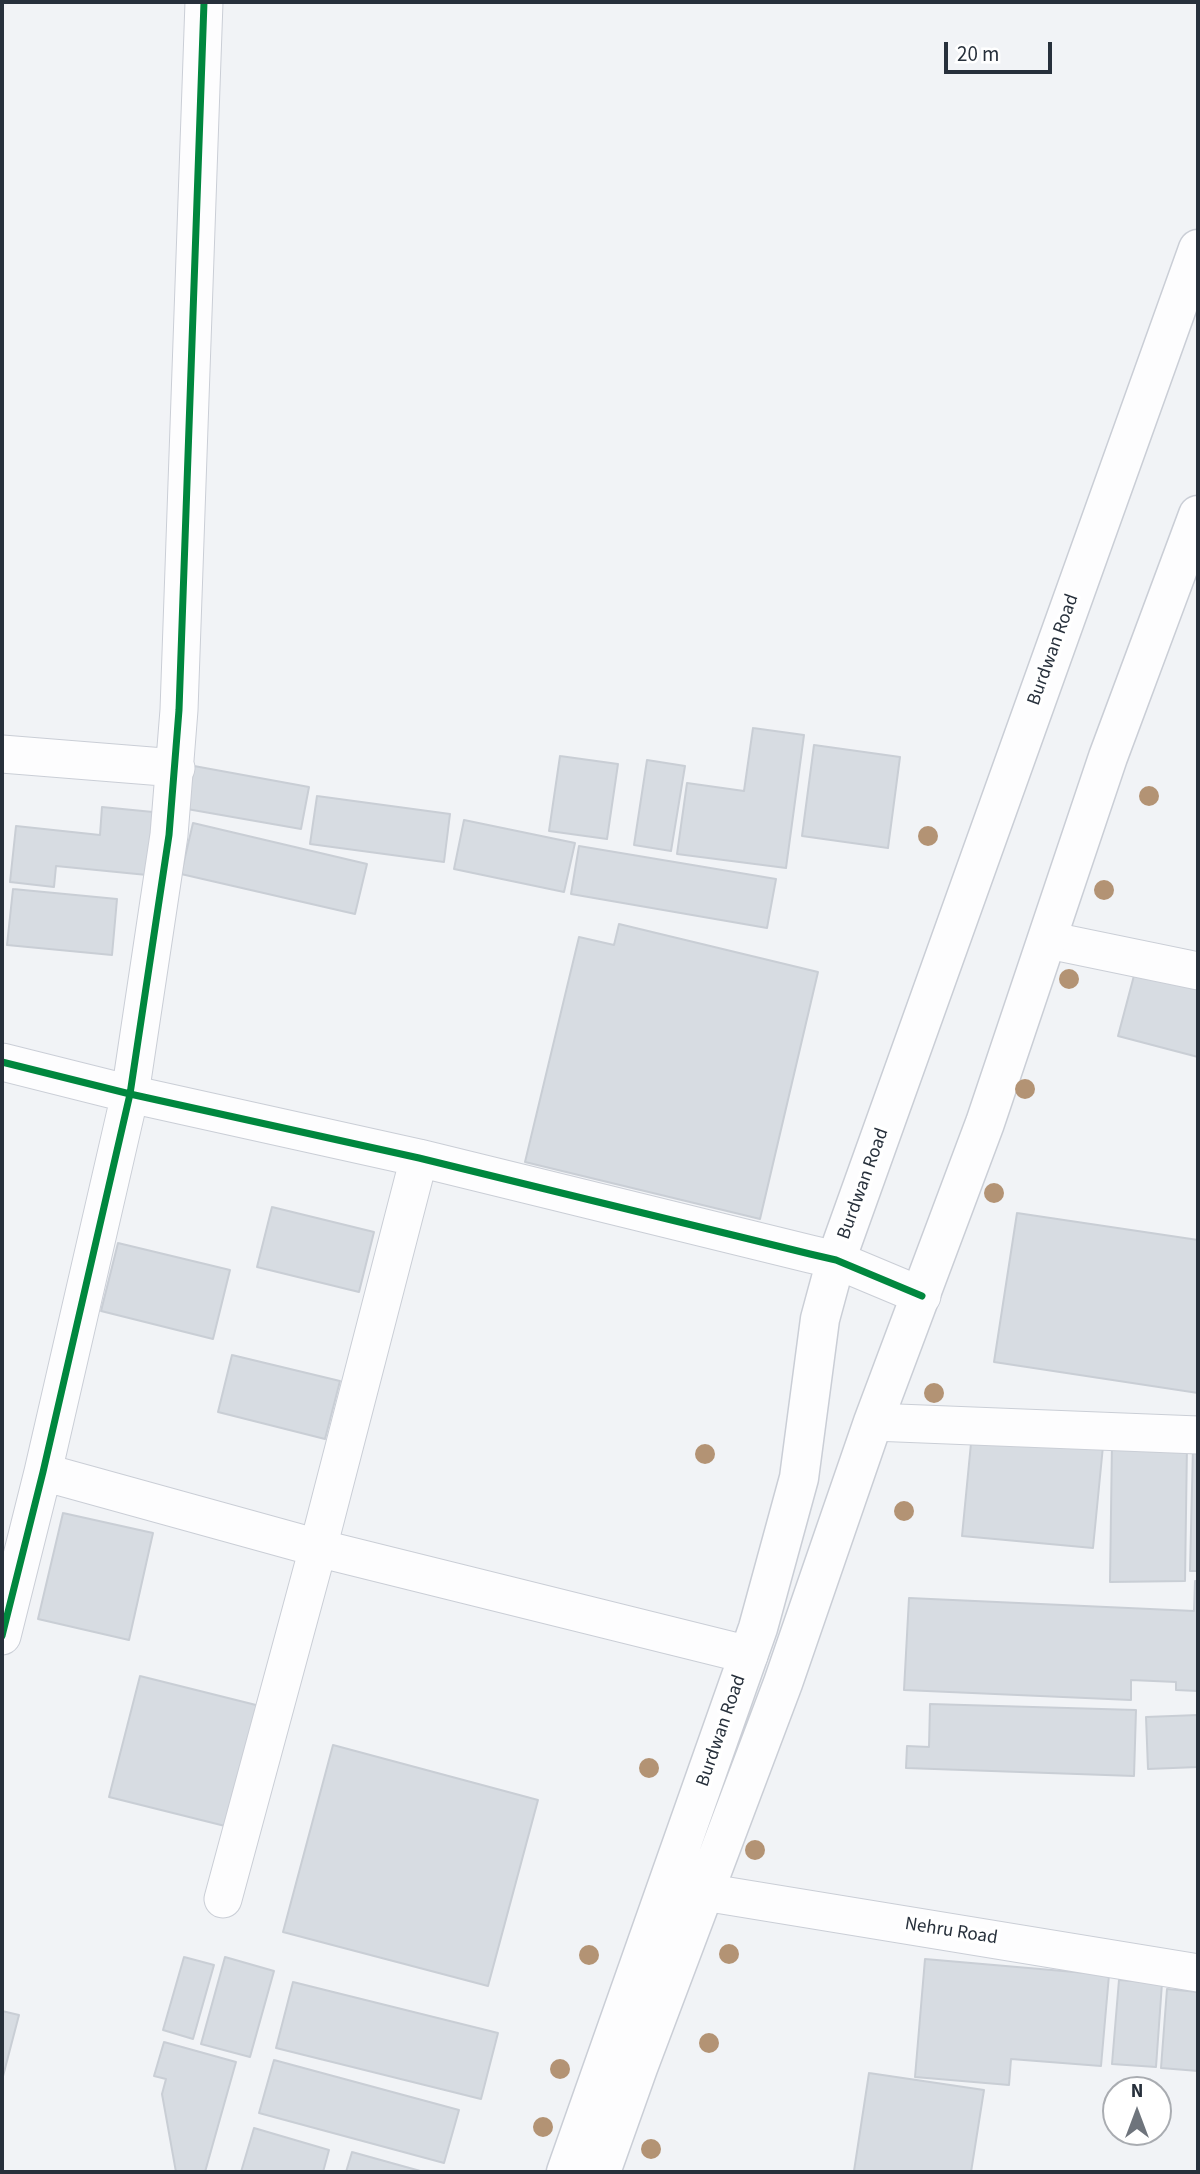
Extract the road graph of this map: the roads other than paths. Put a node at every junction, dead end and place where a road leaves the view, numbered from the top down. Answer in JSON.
{"nodes":[{"id":1,"x":204,"y":2,"type":"edge"},
{"id":2,"x":1198,"y":249,"type":"edge"},
{"id":3,"x":1198,"y":515,"type":"edge"},
{"id":4,"x":2,"y":754,"type":"edge"},
{"id":5,"x":176,"y":768,"type":"junction"},
{"id":6,"x":1048,"y":940,"type":"junction"},
{"id":7,"x":1198,"y":971,"type":"edge"},
{"id":8,"x":2,"y":1062,"type":"edge"},
{"id":9,"x":130,"y":1094,"type":"junction"},
{"id":10,"x":419,"y":1158,"type":"junction"},
{"id":11,"x":836,"y":1261,"type":"junction"},
{"id":12,"x":922,"y":1296,"type":"junction"},
{"id":13,"x":873,"y":1422,"type":"junction"},
{"id":14,"x":1198,"y":1435,"type":"edge"},
{"id":15,"x":43,"y":1472,"type":"junction"},
{"id":16,"x":318,"y":1548,"type":"junction"},
{"id":17,"x":2,"y":1636,"type":"edge"},
{"id":18,"x":749,"y":1655,"type":"junction"},
{"id":19,"x":686,"y":1888,"type":"junction"},
{"id":20,"x":223,"y":1899,"type":"dead end"},
{"id":21,"x":1198,"y":1973,"type":"edge"},
{"id":22,"x":566,"y":2172,"type":"edge"},
{"id":23,"x":601,"y":2172,"type":"edge"}],
"edges":[{"from":1,"to":5,"type":"street"},
{"from":2,"to":11,"type":"main road","name":"Burdwan Road"},
{"from":3,"to":6,"type":"main road","name":"Burdwan Road"},
{"from":4,"to":5,"type":"street"},
{"from":5,"to":9,"type":"street"},
{"from":6,"to":7,"type":"street"},
{"from":6,"to":12,"type":"main road","name":"Burdwan Road"},
{"from":8,"to":9,"type":"street"},
{"from":9,"to":10,"type":"street"},
{"from":9,"to":15,"type":"street"},
{"from":10,"to":11,"type":"street"},
{"from":10,"to":16,"type":"street"},
{"from":11,"to":12,"type":"street"},
{"from":11,"to":18,"type":"main road","name":"Burdwan Road"},
{"from":12,"to":13,"type":"main road","name":"Burdwan Road"},
{"from":13,"to":14,"type":"street"},
{"from":13,"to":19,"type":"main road","name":"Burdwan Road"},
{"from":15,"to":16,"type":"street"},
{"from":15,"to":17,"type":"street"},
{"from":16,"to":18,"type":"street"},
{"from":16,"to":20,"type":"street"},
{"from":18,"to":19,"type":"main road","name":"Burdwan Road"},
{"from":19,"to":21,"type":"street","name":"Nehru Road"},
{"from":19,"to":22,"type":"main road","name":"Burdwan Road"},
{"from":19,"to":23,"type":"main road","name":"Burdwan Road"}]}
